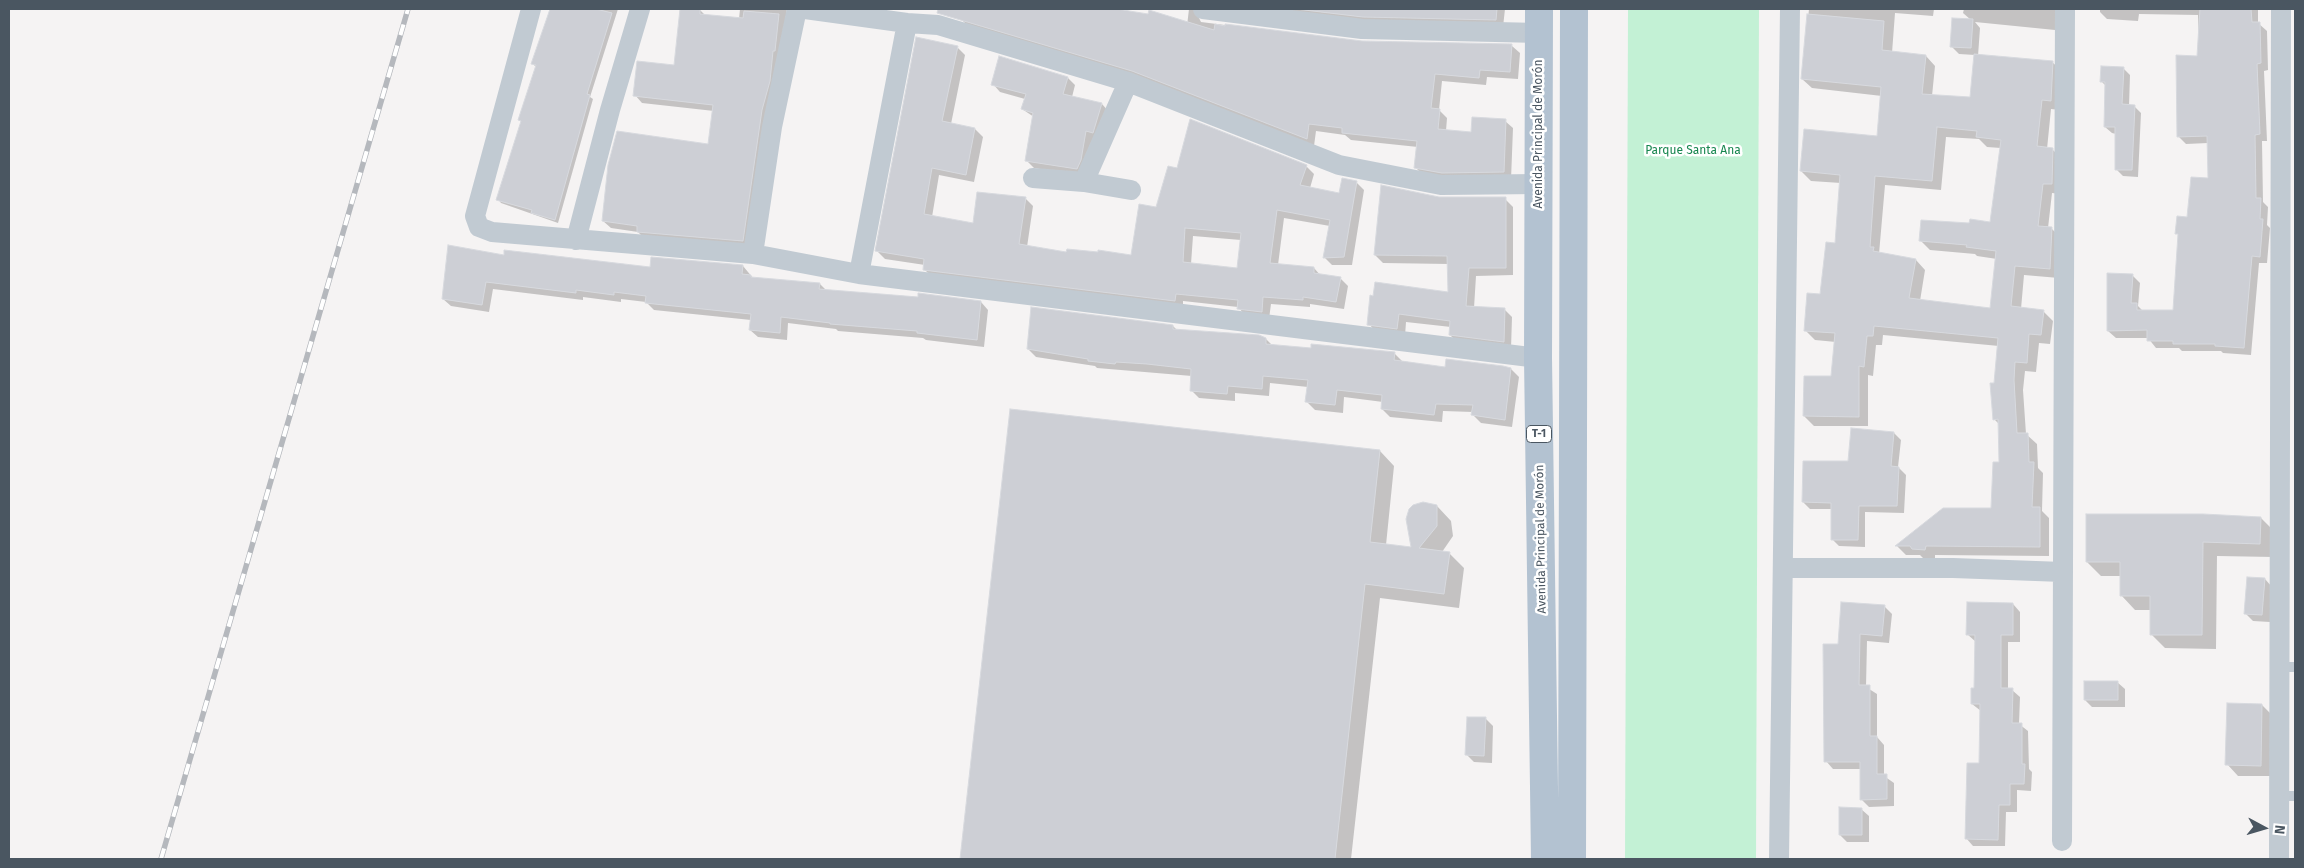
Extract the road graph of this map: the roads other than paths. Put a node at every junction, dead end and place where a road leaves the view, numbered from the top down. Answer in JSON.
{"nodes":[{"id":1,"x":531,"y":9,"type":"edge"},
{"id":2,"x":640,"y":9,"type":"edge"},
{"id":3,"x":797,"y":9,"type":"edge"},
{"id":4,"x":805,"y":9,"type":"edge"},
{"id":5,"x":1203,"y":9,"type":"edge"},
{"id":6,"x":1574,"y":9,"type":"edge"},
{"id":7,"x":1790,"y":9,"type":"edge"},
{"id":8,"x":2065,"y":9,"type":"edge"},
{"id":9,"x":2281,"y":9,"type":"edge"},
{"id":10,"x":941,"y":17,"type":"edge"},
{"id":11,"x":1539,"y":21,"type":"edge"},
{"id":12,"x":907,"y":23,"type":"junction"},
{"id":13,"x":1128,"y":82,"type":"junction"},
{"id":14,"x":1033,"y":178,"type":"dead end"},
{"id":15,"x":1084,"y":182,"type":"junction"},
{"id":16,"x":1539,"y":184,"type":"junction"},
{"id":17,"x":1131,"y":190,"type":"dead end"},
{"id":18,"x":576,"y":240,"type":"junction"},
{"id":19,"x":753,"y":254,"type":"junction"},
{"id":20,"x":859,"y":274,"type":"junction"},
{"id":21,"x":1538,"y":358,"type":"junction"},
{"id":22,"x":1783,"y":568,"type":"junction"},
{"id":23,"x":2063,"y":572,"type":"junction"},
{"id":24,"x":2287,"y":667,"type":"edge"},
{"id":25,"x":2287,"y":796,"type":"edge"},
{"id":26,"x":2062,"y":841,"type":"dead end"},
{"id":27,"x":1545,"y":859,"type":"edge"},
{"id":28,"x":1572,"y":859,"type":"edge"},
{"id":29,"x":1779,"y":859,"type":"edge"},
{"id":30,"x":2279,"y":859,"type":"edge"}],
"edges":[{"from":1,"to":18,"type":"street"},
{"from":2,"to":18,"type":"street"},
{"from":3,"to":19,"type":"street"},
{"from":4,"to":12,"type":"street"},
{"from":5,"to":11,"type":"street"},
{"from":6,"to":28,"type":"main road"},
{"from":7,"to":22,"type":"street"},
{"from":8,"to":23,"type":"street"},
{"from":9,"to":24,"type":"street"},
{"from":10,"to":12,"type":"street"},
{"from":10,"to":13,"type":"street"},
{"from":11,"to":16,"type":"main road","name":"Avenida Principal de Morón","number":"T-1"},
{"from":12,"to":20,"type":"street"},
{"from":13,"to":15,"type":"street"},
{"from":13,"to":16,"type":"street"},
{"from":14,"to":15,"type":"street"},
{"from":15,"to":17,"type":"street"},
{"from":16,"to":21,"type":"main road","name":"Avenida Principal de Morón","number":"T-1"},
{"from":18,"to":19,"type":"street"},
{"from":19,"to":20,"type":"street"},
{"from":20,"to":21,"type":"street"},
{"from":21,"to":27,"type":"main road","name":"Avenida Principal de Morón","number":"T-1"},
{"from":22,"to":23,"type":"street"},
{"from":22,"to":29,"type":"street"},
{"from":23,"to":26,"type":"street"},
{"from":24,"to":25,"type":"street"},
{"from":25,"to":30,"type":"street"}]}
